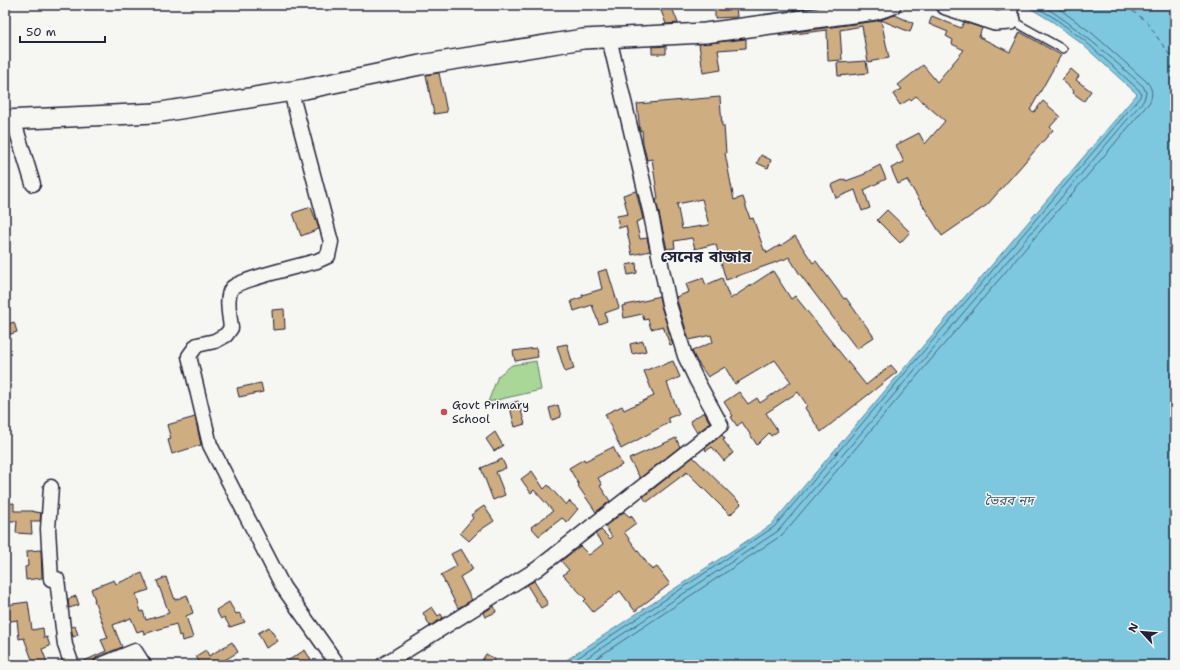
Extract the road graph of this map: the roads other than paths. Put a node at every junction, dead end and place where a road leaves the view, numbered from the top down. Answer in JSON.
{"nodes":[{"id":1,"x":891,"y":5,"type":"edge"},
{"id":2,"x":946,"y":5,"type":"edge"},
{"id":3,"x":1013,"y":13,"type":"edge"},
{"id":4,"x":609,"y":38,"type":"junction"},
{"id":5,"x":1063,"y":49,"type":"dead end"},
{"id":6,"x":291,"y":92,"type":"junction"},
{"id":7,"x":9,"y":119,"type":"edge"},
{"id":8,"x":33,"y":184,"type":"dead end"},
{"id":9,"x":51,"y":487,"type":"dead end"},
{"id":10,"x":72,"y":665,"type":"edge"},
{"id":11,"x":101,"y":665,"type":"edge"},
{"id":12,"x":144,"y":665,"type":"edge"},
{"id":13,"x":338,"y":665,"type":"edge"},
{"id":14,"x":383,"y":665,"type":"edge"}],
"edges":[{"from":1,"to":4,"type":"main road"},
{"from":2,"to":3,"type":"main road"},
{"from":3,"to":5,"type":"lane"},
{"from":4,"to":6,"type":"main road"},
{"from":4,"to":14,"type":"street"},
{"from":6,"to":7,"type":"main road"},
{"from":6,"to":13,"type":"street"},
{"from":7,"to":8,"type":"street"},
{"from":9,"to":10,"type":"street"},
{"from":11,"to":12,"type":"street"}]}
